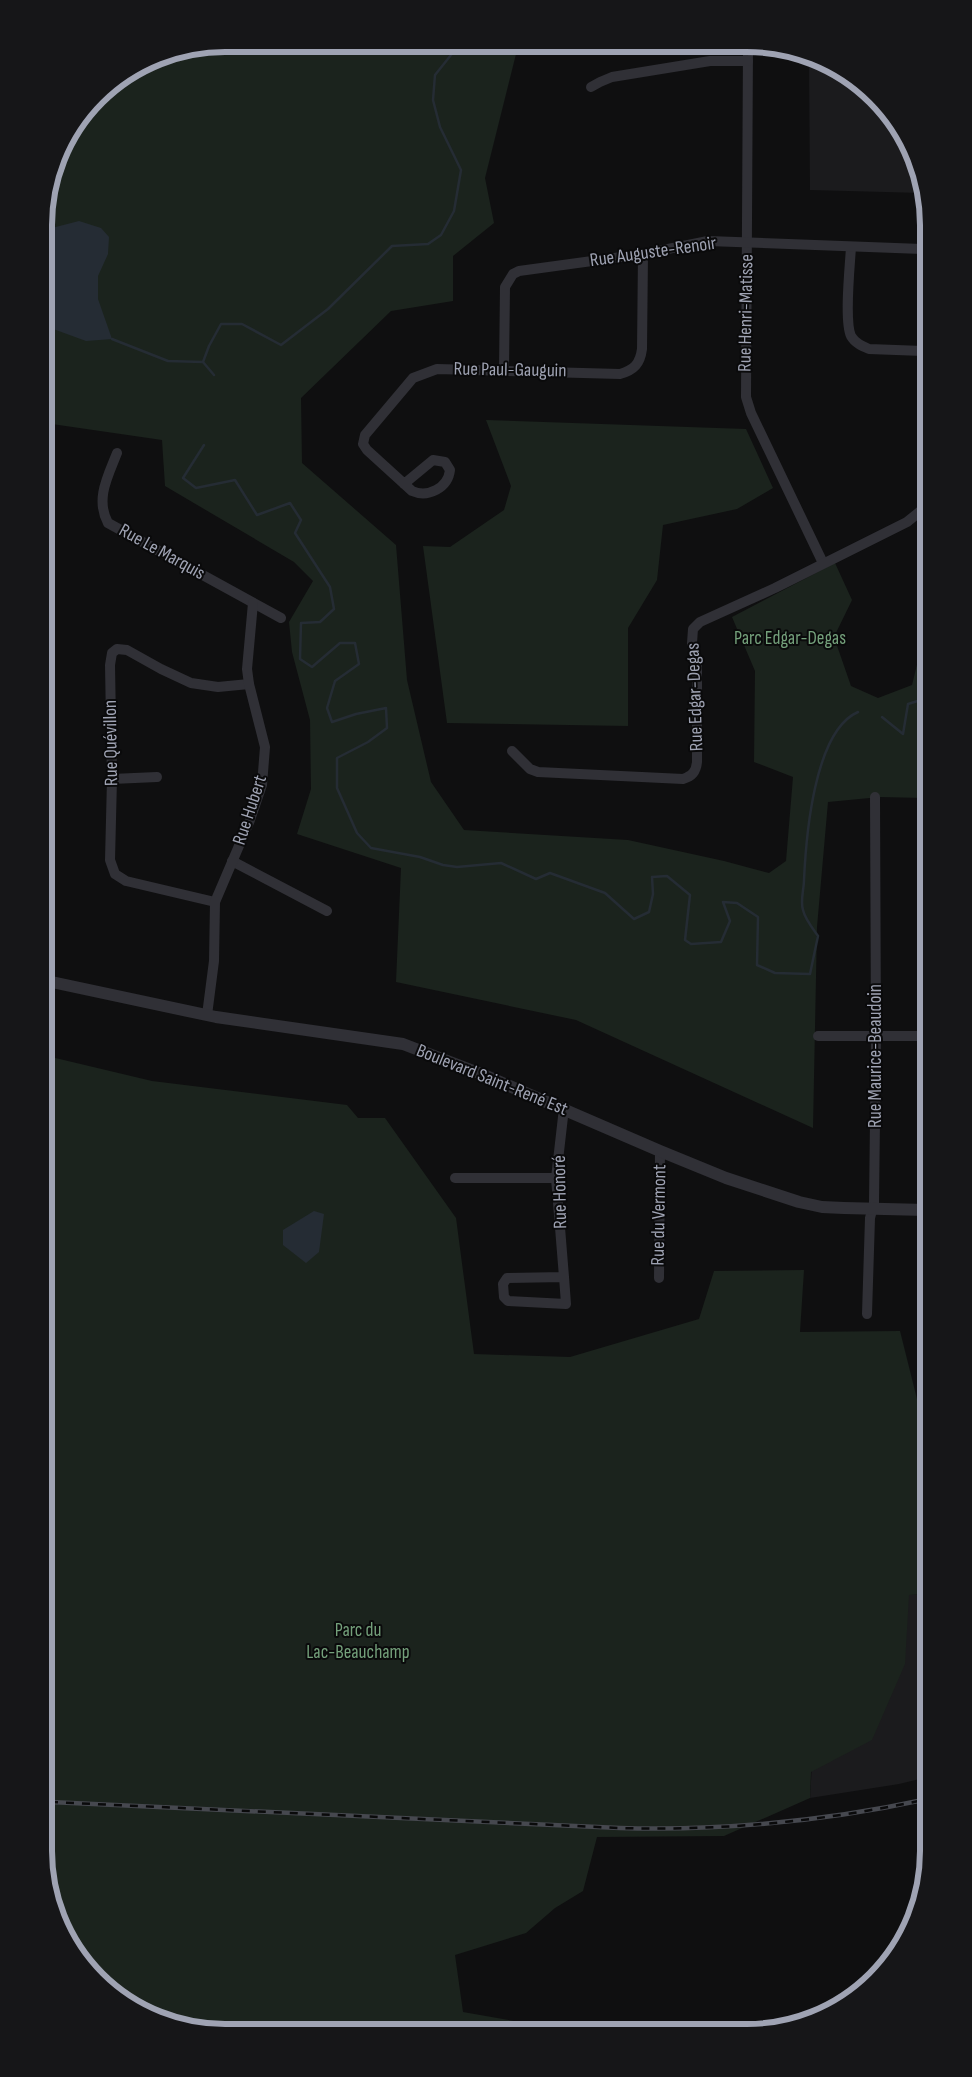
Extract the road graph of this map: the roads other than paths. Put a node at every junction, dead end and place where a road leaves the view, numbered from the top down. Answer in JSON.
{"nodes":[{"id":1,"x":748,"y":52,"type":"edge"},
{"id":2,"x":748,"y":61,"type":"junction"},
{"id":3,"x":591,"y":88,"type":"dead end"},
{"id":4,"x":747,"y":242,"type":"junction"},
{"id":5,"x":851,"y":247,"type":"junction"},
{"id":6,"x":920,"y":249,"type":"edge"},
{"id":7,"x":643,"y":254,"type":"junction"},
{"id":8,"x":920,"y":351,"type":"edge"},
{"id":9,"x":504,"y":369,"type":"junction"},
{"id":10,"x":117,"y":453,"type":"dead end"},
{"id":11,"x":404,"y":484,"type":"dead end"},
{"id":12,"x":920,"y":512,"type":"edge"},
{"id":13,"x":823,"y":563,"type":"junction"},
{"id":14,"x":253,"y":603,"type":"junction"},
{"id":15,"x":281,"y":618,"type":"dead end"},
{"id":16,"x":248,"y":684,"type":"junction"},
{"id":17,"x":512,"y":750,"type":"dead end"},
{"id":18,"x":157,"y":777,"type":"dead end"},
{"id":19,"x":112,"y":779,"type":"junction"},
{"id":20,"x":875,"y":797,"type":"dead end"},
{"id":21,"x":232,"y":861,"type":"junction"},
{"id":22,"x":216,"y":902,"type":"junction"},
{"id":23,"x":328,"y":911,"type":"dead end"},
{"id":24,"x":53,"y":982,"type":"edge"},
{"id":25,"x":207,"y":1015,"type":"junction"},
{"id":26,"x":818,"y":1036,"type":"dead end"},
{"id":27,"x":876,"y":1036,"type":"junction"},
{"id":28,"x":920,"y":1036,"type":"edge"},
{"id":29,"x":564,"y":1108,"type":"junction"},
{"id":30,"x":660,"y":1151,"type":"junction"},
{"id":31,"x":455,"y":1178,"type":"dead end"},
{"id":32,"x":556,"y":1178,"type":"junction"},
{"id":33,"x":871,"y":1209,"type":"junction"},
{"id":34,"x":919,"y":1210,"type":"edge"},
{"id":35,"x":564,"y":1277,"type":"junction"},
{"id":36,"x":658,"y":1278,"type":"dead end"},
{"id":37,"x":867,"y":1314,"type":"dead end"}],
"edges":[{"from":1,"to":2,"type":"street","name":"Rue Henri-Matisse"},
{"from":2,"to":3,"type":"street"},
{"from":2,"to":4,"type":"street","name":"Rue Henri-Matisse"},
{"from":4,"to":5,"type":"street","name":"Rue Auguste-Renoir"},
{"from":4,"to":7,"type":"street","name":"Rue Auguste-Renoir"},
{"from":4,"to":13,"type":"street","name":"Rue Henri-Matisse"},
{"from":5,"to":6,"type":"street","name":"Rue Auguste-Renoir"},
{"from":5,"to":8,"type":"street"},
{"from":7,"to":9,"type":"street","name":"Rue Auguste-Renoir"},
{"from":7,"to":9,"type":"street","name":"Rue Paul-Gauguin"},
{"from":9,"to":11,"type":"street","name":"Rue Paul-Gauguin"},
{"from":10,"to":14,"type":"street","name":"Rue Le Marquis"},
{"from":12,"to":13,"type":"street","name":"Rue Edgar-Degas"},
{"from":13,"to":17,"type":"street","name":"Rue Edgar-Degas"},
{"from":14,"to":15,"type":"street","name":"Rue Le Marquis"},
{"from":14,"to":16,"type":"street","name":"Rue Hubert"},
{"from":16,"to":19,"type":"street","name":"Rue Quévillon"},
{"from":16,"to":21,"type":"street","name":"Rue Hubert"},
{"from":18,"to":19,"type":"street"},
{"from":19,"to":22,"type":"street","name":"Rue Quévillon"},
{"from":20,"to":27,"type":"street","name":"Rue Maurice-Beaudoin"},
{"from":21,"to":22,"type":"street","name":"Rue Hubert"},
{"from":21,"to":23,"type":"street"},
{"from":22,"to":25,"type":"street","name":"Rue Hubert"},
{"from":24,"to":25,"type":"street","name":"Boulevard Saint-René Est"},
{"from":25,"to":29,"type":"street","name":"Boulevard Saint-René Est"},
{"from":26,"to":27,"type":"street"},
{"from":27,"to":28,"type":"street"},
{"from":27,"to":33,"type":"street","name":"Rue Maurice-Beaudoin"},
{"from":29,"to":30,"type":"street","name":"Boulevard Saint-René Est"},
{"from":29,"to":32,"type":"street","name":"Rue Honoré"},
{"from":30,"to":33,"type":"street","name":"Boulevard Saint-René Est"},
{"from":30,"to":36,"type":"street","name":"Rue du Vermont"},
{"from":31,"to":32,"type":"street"},
{"from":32,"to":35,"type":"street","name":"Rue Honoré"},
{"from":33,"to":34,"type":"street","name":"Boulevard Saint-René Est"},
{"from":33,"to":37,"type":"street","name":"Rue Maurice-Beaudoin"},
{"from":35,"to":35,"type":"street","name":"Rue Honoré"}]}
